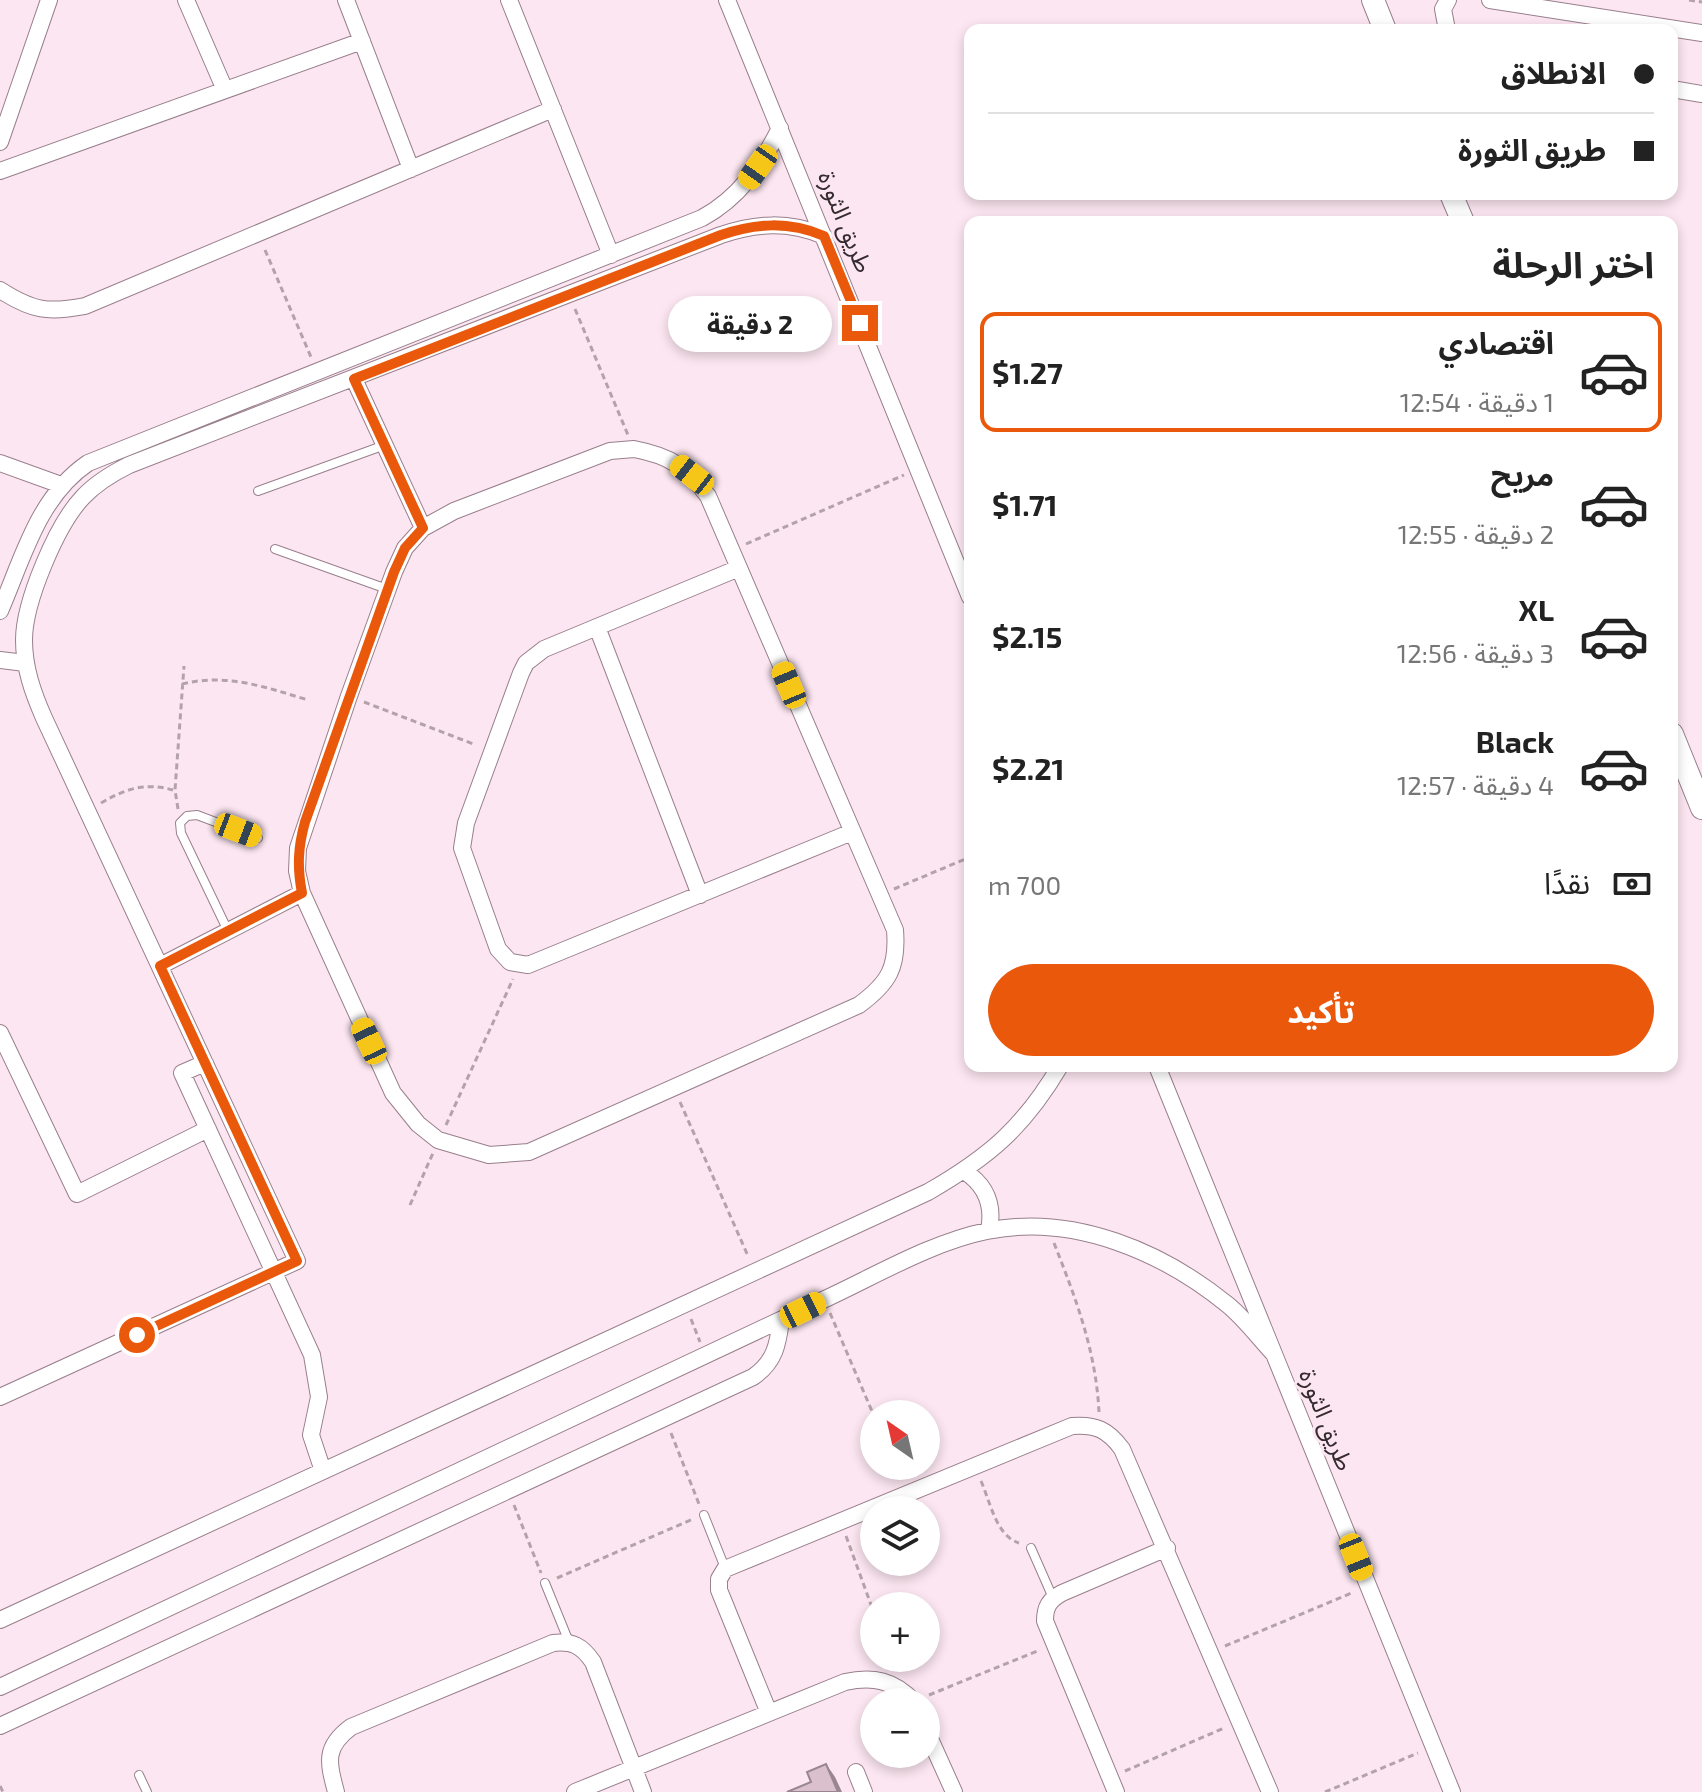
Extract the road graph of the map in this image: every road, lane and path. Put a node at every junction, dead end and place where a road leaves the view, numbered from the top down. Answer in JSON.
{"nodes":[{"id":1,"x":49,"y":0,"type":"edge"},
{"id":2,"x":186,"y":0,"type":"edge"},
{"id":3,"x":346,"y":0,"type":"edge"},
{"id":4,"x":509,"y":0,"type":"edge"},
{"id":5,"x":727,"y":0,"type":"edge"},
{"id":6,"x":1373,"y":0,"type":"edge"},
{"id":7,"x":1448,"y":0,"type":"edge"},
{"id":8,"x":1490,"y":0,"type":"edge"},
{"id":9,"x":1689,"y":0,"type":"edge"},
{"id":10,"x":1702,"y":2,"type":"edge"},
{"id":11,"x":1383,"y":24,"type":"edge"},
{"id":12,"x":1446,"y":24,"type":"edge"},
{"id":13,"x":1644,"y":24,"type":"edge"},
{"id":14,"x":1678,"y":29,"type":"edge"},
{"id":15,"x":1702,"y":33,"type":"edge"},
{"id":16,"x":362,"y":41,"type":"junction"},
{"id":17,"x":225,"y":90,"type":"junction"},
{"id":18,"x":1678,"y":90,"type":"edge"},
{"id":19,"x":1702,"y":94,"type":"edge"},
{"id":20,"x":553,"y":109,"type":"junction"},
{"id":21,"x":780,"y":128,"type":"junction"},
{"id":22,"x":0,"y":142,"type":"edge"},
{"id":23,"x":411,"y":169,"type":"junction"},
{"id":24,"x":0,"y":171,"type":"edge"},
{"id":25,"x":702,"y":218,"type":"junction"},
{"id":26,"x":257,"y":233,"type":"junction"},
{"id":27,"x":824,"y":236,"type":"junction"},
{"id":28,"x":710,"y":239,"type":"junction"},
{"id":29,"x":611,"y":255,"type":"junction"},
{"id":30,"x":0,"y":290,"type":"edge"},
{"id":31,"x":569,"y":295,"type":"junction"},
{"id":32,"x":506,"y":296,"type":"junction"},
{"id":33,"x":513,"y":316,"type":"junction"},
{"id":34,"x":424,"y":329,"type":"junction"},
{"id":35,"x":431,"y":348,"type":"junction"},
{"id":36,"x":317,"y":371,"type":"junction"},
{"id":37,"x":354,"y":379,"type":"junction"},
{"id":38,"x":210,"y":414,"type":"junction"},
{"id":39,"x":215,"y":432,"type":"junction"},
{"id":40,"x":385,"y":445,"type":"junction"},
{"id":41,"x":634,"y":449,"type":"junction"},
{"id":42,"x":0,"y":463,"type":"edge"},
{"id":43,"x":918,"y":468,"type":"junction"},
{"id":44,"x":61,"y":485,"type":"junction"},
{"id":45,"x":258,"y":491,"type":"dead end"},
{"id":46,"x":423,"y":528,"type":"junction"},
{"id":47,"x":275,"y":549,"type":"dead end"},
{"id":48,"x":731,"y":550,"type":"junction"},
{"id":49,"x":739,"y":568,"type":"junction"},
{"id":50,"x":964,"y":582,"type":"edge"},
{"id":51,"x":388,"y":589,"type":"junction"},
{"id":52,"x":0,"y":611,"type":"edge"},
{"id":53,"x":0,"y":618,"type":"edge"},
{"id":54,"x":26,"y":619,"type":"junction"},
{"id":55,"x":597,"y":627,"type":"junction"},
{"id":56,"x":0,"y":660,"type":"edge"},
{"id":57,"x":25,"y":663,"type":"junction"},
{"id":58,"x":184,"y":666,"type":"dead end"},
{"id":59,"x":182,"y":684,"type":"junction"},
{"id":60,"x":349,"y":696,"type":"junction"},
{"id":61,"x":308,"y":700,"type":"dead end"},
{"id":62,"x":1678,"y":749,"type":"edge"},
{"id":63,"x":492,"y":750,"type":"junction"},
{"id":64,"x":175,"y":790,"type":"junction"},
{"id":65,"x":1702,"y":808,"type":"edge"},
{"id":66,"x":88,"y":812,"type":"junction"},
{"id":67,"x":183,"y":819,"type":"junction"},
{"id":68,"x":852,"y":832,"type":"junction"},
{"id":69,"x":258,"y":838,"type":"dead end"},
{"id":70,"x":964,"y":860,"type":"edge"},
{"id":71,"x":302,"y":893,"type":"junction"},
{"id":72,"x":700,"y":895,"type":"junction"},
{"id":73,"x":880,"y":895,"type":"junction"},
{"id":74,"x":228,"y":931,"type":"junction"},
{"id":75,"x":519,"y":965,"type":"junction"},
{"id":76,"x":160,"y":966,"type":"junction"},
{"id":77,"x":0,"y":1033,"type":"edge"},
{"id":78,"x":6,"y":1063,"type":"edge"},
{"id":79,"x":205,"y":1063,"type":"junction"},
{"id":80,"x":1056,"y":1072,"type":"edge"},
{"id":81,"x":1159,"y":1072,"type":"edge"},
{"id":82,"x":674,"y":1087,"type":"junction"},
{"id":83,"x":208,"y":1129,"type":"junction"},
{"id":84,"x":438,"y":1140,"type":"junction"},
{"id":85,"x":964,"y":1171,"type":"junction"},
{"id":86,"x":410,"y":1205,"type":"dead end"},
{"id":87,"x":1047,"y":1227,"type":"junction"},
{"id":88,"x":989,"y":1230,"type":"junction"},
{"id":89,"x":755,"y":1272,"type":"junction"},
{"id":90,"x":274,"y":1273,"type":"junction"},
{"id":91,"x":825,"y":1299,"type":"junction"},
{"id":92,"x":685,"y":1305,"type":"junction"},
{"id":93,"x":781,"y":1320,"type":"junction"},
{"id":94,"x":1274,"y":1354,"type":"junction"},
{"id":95,"x":706,"y":1355,"type":"junction"},
{"id":96,"x":0,"y":1397,"type":"edge"},
{"id":97,"x":867,"y":1400,"type":"edge"},
{"id":98,"x":665,"y":1418,"type":"junction"},
{"id":99,"x":1100,"y":1428,"type":"junction"},
{"id":100,"x":975,"y":1466,"type":"junction"},
{"id":101,"x":323,"y":1471,"type":"junction"},
{"id":102,"x":508,"y":1491,"type":"junction"},
{"id":103,"x":704,"y":1515,"type":"junction"},
{"id":104,"x":840,"y":1521,"type":"junction"},
{"id":105,"x":1031,"y":1548,"type":"joint"},
{"id":106,"x":1167,"y":1548,"type":"junction"},
{"id":107,"x":725,"y":1569,"type":"junction"},
{"id":108,"x":545,"y":1583,"type":"junction"},
{"id":109,"x":1368,"y":1586,"type":"junction"},
{"id":110,"x":866,"y":1592,"type":"edge"},
{"id":111,"x":1053,"y":1598,"type":"junction"},
{"id":112,"x":0,"y":1620,"type":"edge"},
{"id":113,"x":569,"y":1642,"type":"junction"},
{"id":114,"x":1055,"y":1644,"type":"junction"},
{"id":115,"x":1211,"y":1653,"type":"junction"},
{"id":116,"x":0,"y":1687,"type":"edge"},
{"id":117,"x":898,"y":1688,"type":"edge"},
{"id":118,"x":940,"y":1691,"type":"edge"},
{"id":119,"x":769,"y":1713,"type":"junction"},
{"id":120,"x":1240,"y":1721,"type":"junction"},
{"id":121,"x":0,"y":1726,"type":"edge"},
{"id":122,"x":1433,"y":1747,"type":"junction"},
{"id":123,"x":940,"y":1761,"type":"edge"},
{"id":124,"x":633,"y":1768,"type":"junction"},
{"id":125,"x":856,"y":1772,"type":"dead end"},
{"id":126,"x":139,"y":1775,"type":"dead end"},
{"id":127,"x":1113,"y":1785,"type":"edge"},
{"id":128,"x":0,"y":1786,"type":"edge"},
{"id":129,"x":3,"y":1792,"type":"edge"},
{"id":130,"x":147,"y":1792,"type":"edge"},
{"id":131,"x":336,"y":1792,"type":"edge"},
{"id":132,"x":575,"y":1792,"type":"edge"},
{"id":133,"x":643,"y":1792,"type":"edge"},
{"id":134,"x":864,"y":1792,"type":"edge"},
{"id":135,"x":954,"y":1792,"type":"edge"},
{"id":136,"x":1270,"y":1792,"type":"edge"},
{"id":137,"x":1325,"y":1792,"type":"edge"},
{"id":138,"x":1452,"y":1792,"type":"edge"}],
"edges":[{"from":1,"to":22,"type":"street"},
{"from":2,"to":17,"type":"street"},
{"from":3,"to":16,"type":"street"},
{"from":4,"to":20,"type":"street"},
{"from":5,"to":21,"type":"street","name":"طريق الثورة"},
{"from":6,"to":11,"type":"street"},
{"from":7,"to":12,"type":"street"},
{"from":8,"to":13,"type":"street"},
{"from":9,"to":10,"type":"path"},
{"from":14,"to":15,"type":"street"},
{"from":16,"to":17,"type":"street"},
{"from":16,"to":23,"type":"street"},
{"from":17,"to":24,"type":"street"},
{"from":18,"to":19,"type":"street"},
{"from":20,"to":23,"type":"street"},
{"from":20,"to":29,"type":"street"},
{"from":21,"to":25,"type":"street"},
{"from":21,"to":27,"type":"street","name":"طريق الثورة"},
{"from":23,"to":26,"type":"street"},
{"from":25,"to":28,"type":"street"},
{"from":25,"to":29,"type":"street"},
{"from":26,"to":30,"type":"street"},
{"from":26,"to":36,"type":"path"},
{"from":27,"to":28,"type":"street"},
{"from":27,"to":43,"type":"street","name":"طريق الثورة"},
{"from":28,"to":31,"type":"street"},
{"from":29,"to":32,"type":"street"},
{"from":31,"to":33,"type":"street"},
{"from":31,"to":41,"type":"path"},
{"from":32,"to":33,"type":"street"},
{"from":32,"to":34,"type":"street"},
{"from":33,"to":35,"type":"street"},
{"from":34,"to":35,"type":"street"},
{"from":34,"to":36,"type":"street"},
{"from":35,"to":37,"type":"street"},
{"from":36,"to":38,"type":"street"},
{"from":37,"to":39,"type":"street"},
{"from":37,"to":40,"type":"street"},
{"from":38,"to":39,"type":"street"},
{"from":38,"to":44,"type":"street"},
{"from":39,"to":54,"type":"street"},
{"from":40,"to":45,"type":"lane"},
{"from":40,"to":46,"type":"street"},
{"from":41,"to":46,"type":"street"},
{"from":41,"to":48,"type":"street"},
{"from":42,"to":44,"type":"street"},
{"from":43,"to":48,"type":"path"},
{"from":43,"to":50,"type":"street","name":"طريق الثورة"},
{"from":44,"to":52,"type":"street"},
{"from":46,"to":51,"type":"street"},
{"from":47,"to":51,"type":"lane"},
{"from":48,"to":49,"type":"street"},
{"from":49,"to":55,"type":"street"},
{"from":49,"to":68,"type":"street"},
{"from":51,"to":60,"type":"street"},
{"from":53,"to":54,"type":"street"},
{"from":54,"to":57,"type":"street"},
{"from":55,"to":63,"type":"street"},
{"from":55,"to":72,"type":"street"},
{"from":56,"to":57,"type":"street"},
{"from":57,"to":66,"type":"street"},
{"from":58,"to":59,"type":"path"},
{"from":59,"to":61,"type":"path"},
{"from":59,"to":64,"type":"path"},
{"from":60,"to":63,"type":"path"},
{"from":60,"to":71,"type":"street"},
{"from":62,"to":65,"type":"street"},
{"from":63,"to":75,"type":"street"},
{"from":64,"to":66,"type":"path"},
{"from":64,"to":67,"type":"path"},
{"from":66,"to":76,"type":"street"},
{"from":67,"to":69,"type":"lane"},
{"from":67,"to":74,"type":"lane"},
{"from":68,"to":72,"type":"street"},
{"from":68,"to":73,"type":"street"},
{"from":70,"to":73,"type":"path"},
{"from":71,"to":74,"type":"street"},
{"from":71,"to":84,"type":"street"},
{"from":72,"to":75,"type":"street"},
{"from":73,"to":82,"type":"street"},
{"from":74,"to":76,"type":"street"},
{"from":75,"to":84,"type":"path"},
{"from":76,"to":79,"type":"street"},
{"from":77,"to":78,"type":"street"},
{"from":78,"to":83,"type":"street"},
{"from":79,"to":83,"type":"street"},
{"from":79,"to":90,"type":"street"},
{"from":80,"to":85,"type":"street"},
{"from":81,"to":94,"type":"street","name":"طريق الثورة"},
{"from":82,"to":84,"type":"street"},
{"from":82,"to":89,"type":"path"},
{"from":83,"to":90,"type":"street"},
{"from":84,"to":86,"type":"path"},
{"from":85,"to":88,"type":"street"},
{"from":85,"to":89,"type":"street"},
{"from":87,"to":88,"type":"street"},
{"from":87,"to":94,"type":"street"},
{"from":87,"to":99,"type":"path"},
{"from":88,"to":91,"type":"street"},
{"from":89,"to":92,"type":"street"},
{"from":90,"to":96,"type":"street"},
{"from":90,"to":101,"type":"street"},
{"from":91,"to":93,"type":"street"},
{"from":91,"to":97,"type":"path"},
{"from":92,"to":95,"type":"path"},
{"from":92,"to":101,"type":"street"},
{"from":93,"to":95,"type":"street"},
{"from":93,"to":98,"type":"street"},
{"from":94,"to":109,"type":"street","name":"طريق الثورة"},
{"from":95,"to":116,"type":"street"},
{"from":98,"to":102,"type":"street"},
{"from":98,"to":103,"type":"path"},
{"from":99,"to":100,"type":"street"},
{"from":99,"to":106,"type":"street"},
{"from":100,"to":104,"type":"street"},
{"from":100,"to":105,"type":"path"},
{"from":101,"to":112,"type":"street"},
{"from":102,"to":108,"type":"path"},
{"from":102,"to":121,"type":"street"},
{"from":103,"to":107,"type":"lane"},
{"from":103,"to":108,"type":"path"},
{"from":104,"to":107,"type":"street"},
{"from":104,"to":110,"type":"path"},
{"from":105,"to":111,"type":"lane"},
{"from":106,"to":111,"type":"street"},
{"from":106,"to":115,"type":"street"},
{"from":107,"to":119,"type":"street"},
{"from":108,"to":113,"type":"lane"},
{"from":109,"to":115,"type":"path"},
{"from":109,"to":122,"type":"street","name":"طريق الثورة"},
{"from":111,"to":114,"type":"street"},
{"from":113,"to":124,"type":"street"},
{"from":113,"to":131,"type":"street"},
{"from":114,"to":118,"type":"path"},
{"from":114,"to":127,"type":"street"},
{"from":115,"to":120,"type":"street"},
{"from":117,"to":119,"type":"street"},
{"from":119,"to":124,"type":"street"},
{"from":120,"to":127,"type":"path"},
{"from":120,"to":136,"type":"street"},
{"from":122,"to":137,"type":"path"},
{"from":122,"to":138,"type":"street","name":"طريق الثورة"},
{"from":123,"to":135,"type":"street"},
{"from":124,"to":132,"type":"street"},
{"from":124,"to":133,"type":"street"},
{"from":125,"to":134,"type":"street"},
{"from":126,"to":130,"type":"lane"},
{"from":128,"to":129,"type":"path"}]}
